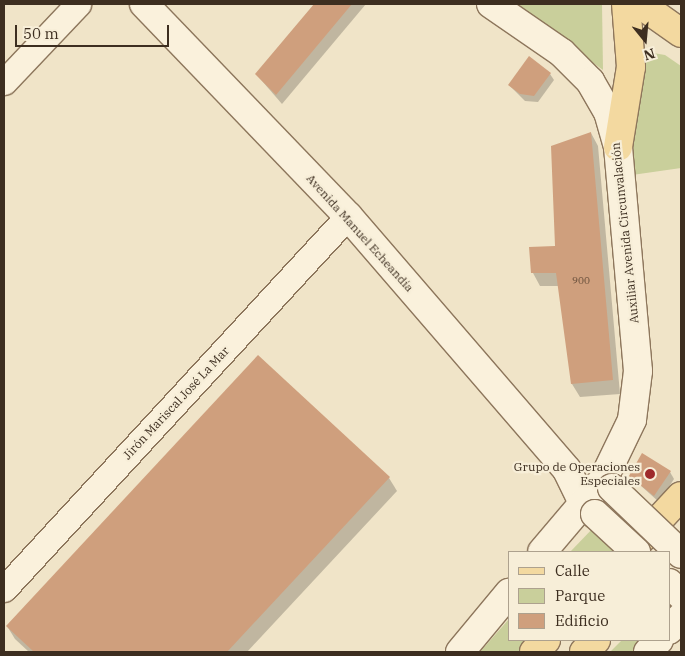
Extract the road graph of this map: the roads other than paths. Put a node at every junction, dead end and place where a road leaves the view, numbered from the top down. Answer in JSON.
{"nodes":[{"id":1,"x":78,"y":4,"type":"edge"},
{"id":2,"x":144,"y":4,"type":"edge"},
{"id":3,"x":491,"y":4,"type":"edge"},
{"id":4,"x":626,"y":4,"type":"edge"},
{"id":5,"x":640,"y":4,"type":"edge"},
{"id":6,"x":681,"y":33,"type":"edge"},
{"id":7,"x":4,"y":82,"type":"edge"},
{"id":8,"x":618,"y":147,"type":"junction"},
{"id":9,"x":348,"y":216,"type":"junction"},
{"id":10,"x":567,"y":470,"type":"junction"},
{"id":11,"x":608,"y":484,"type":"junction"},
{"id":12,"x":681,"y":496,"type":"edge"},
{"id":13,"x":589,"y":508,"type":"junction"},
{"id":14,"x":681,"y":548,"type":"edge"},
{"id":15,"x":543,"y":551,"type":"edge"},
{"id":16,"x":630,"y":551,"type":"edge"},
{"id":17,"x":635,"y":551,"type":"edge"},
{"id":18,"x":681,"y":554,"type":"edge"},
{"id":19,"x":670,"y":560,"type":"edge"},
{"id":20,"x":4,"y":589,"type":"edge"},
{"id":21,"x":508,"y":594,"type":"edge"},
{"id":22,"x":678,"y":597,"type":"edge"},
{"id":23,"x":670,"y":626,"type":"edge"},
{"id":24,"x":545,"y":641,"type":"edge"},
{"id":25,"x":595,"y":641,"type":"edge"},
{"id":26,"x":659,"y":641,"type":"edge"},
{"id":27,"x":460,"y":652,"type":"edge"},
{"id":28,"x":534,"y":652,"type":"edge"},
{"id":29,"x":584,"y":652,"type":"edge"},
{"id":30,"x":648,"y":652,"type":"edge"}],
"edges":[{"from":1,"to":7,"type":"street"},
{"from":2,"to":9,"type":"street","name":"Avenida Manuel Echeandía"},
{"from":3,"to":8,"type":"street","name":"Auxiliar Avenida Circunvalación"},
{"from":4,"to":8,"type":"main road"},
{"from":5,"to":6,"type":"main road"},
{"from":8,"to":11,"type":"street","name":"Auxiliar Avenida Circunvalación"},
{"from":9,"to":10,"type":"street","name":"Avenida Manuel Echeandía"},
{"from":9,"to":20,"type":"street","name":"Jirón Mariscal José La Mar"},
{"from":10,"to":11,"type":"street"},
{"from":10,"to":13,"type":"street","name":"Avenida Manuel Echeandía"},
{"from":11,"to":13,"type":"street","name":"Auxiliar Avenida Circunvalación"},
{"from":11,"to":18,"type":"street","bridge":true},
{"from":12,"to":16,"type":"main road"},
{"from":13,"to":15,"type":"street","name":"Auxiliar Avenida Circunvalación"},
{"from":13,"to":17,"type":"street","name":"Avenida Manuel Echeandía","bridge":true},
{"from":14,"to":19,"type":"main road"},
{"from":21,"to":27,"type":"street"},
{"from":22,"to":23,"type":"street"},
{"from":24,"to":28,"type":"main road"},
{"from":25,"to":29,"type":"main road"},
{"from":26,"to":30,"type":"street"}]}
